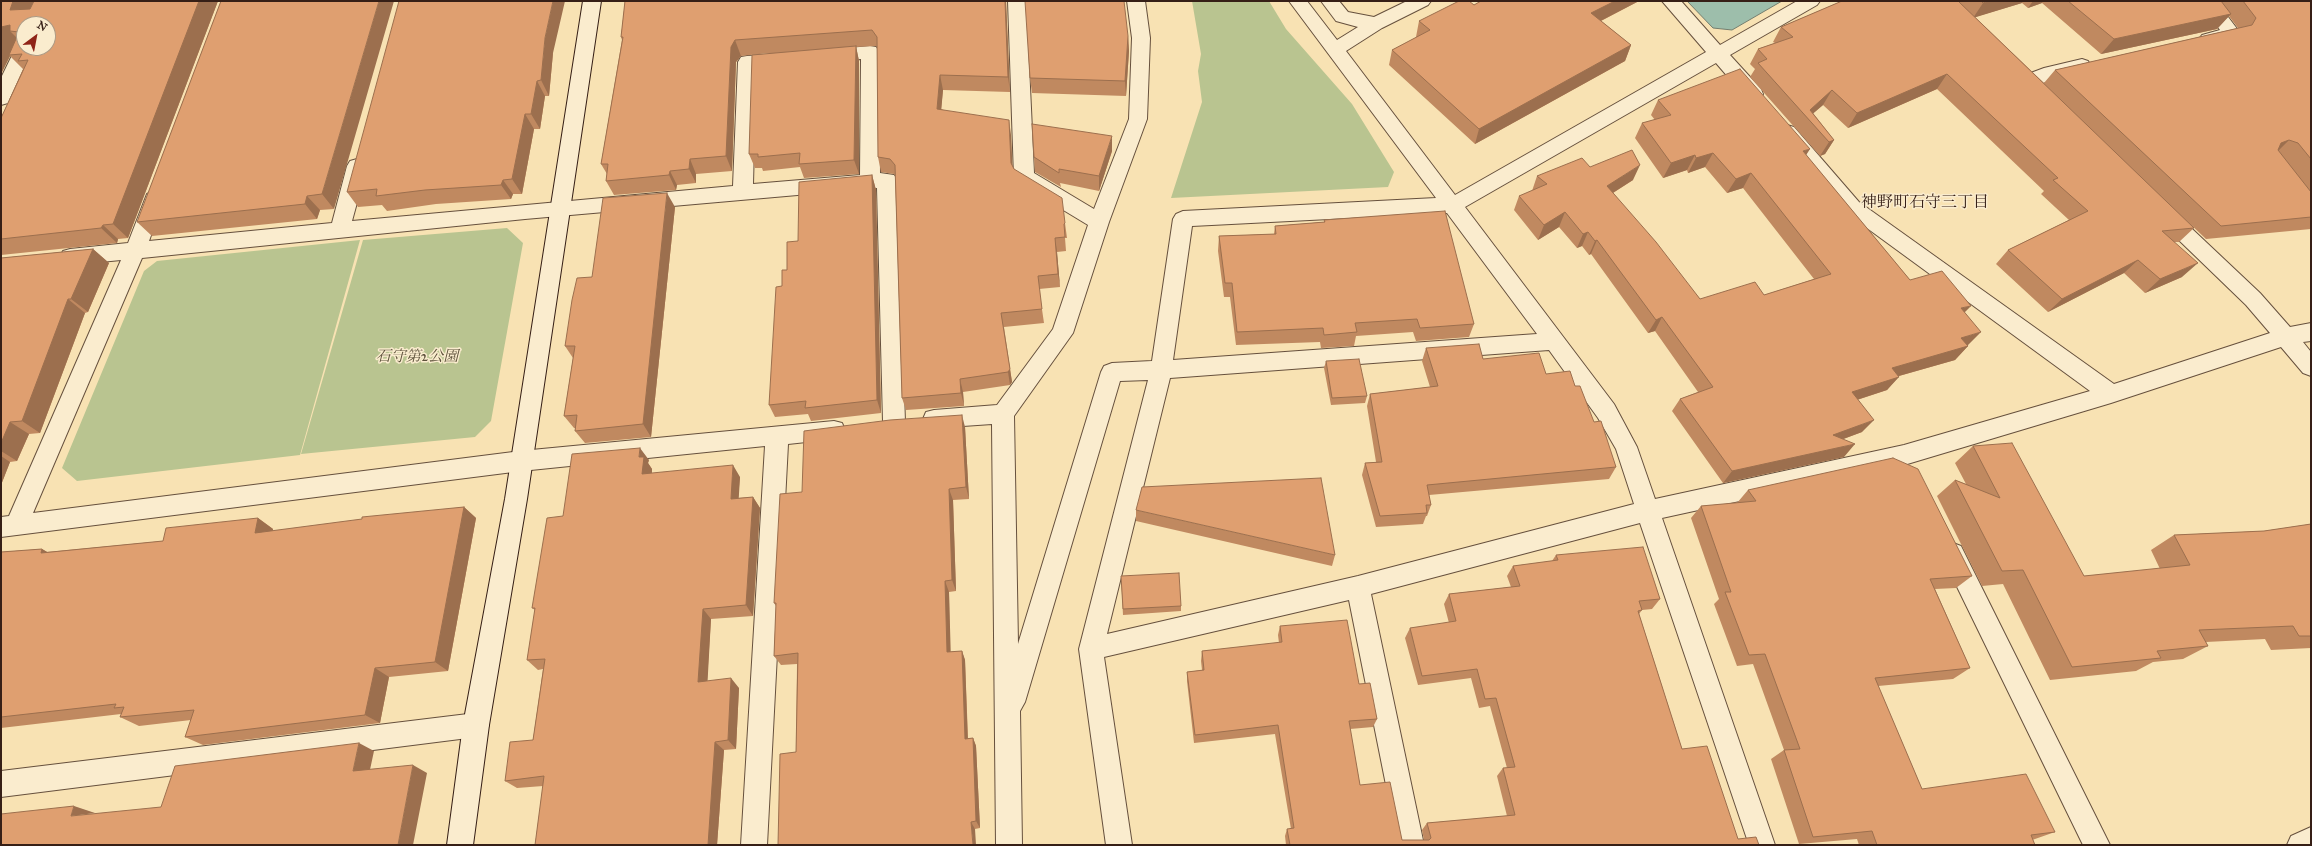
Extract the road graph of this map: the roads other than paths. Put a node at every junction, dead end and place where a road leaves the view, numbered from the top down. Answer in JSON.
{"nodes":[{"id":1,"x":592,"y":1,"type":"edge"},
{"id":2,"x":1016,"y":1,"type":"edge"},
{"id":3,"x":1136,"y":1,"type":"edge"},
{"id":4,"x":1298,"y":1,"type":"edge"},
{"id":5,"x":1330,"y":1,"type":"edge"},
{"id":6,"x":1422,"y":1,"type":"edge"},
{"id":7,"x":1671,"y":1,"type":"edge"},
{"id":8,"x":1811,"y":1,"type":"edge"},
{"id":9,"x":2207,"y":1,"type":"edge"},
{"id":10,"x":1376,"y":24,"type":"junction"},
{"id":11,"x":2194,"y":42,"type":"edge"},
{"id":12,"x":1335,"y":49,"type":"junction"},
{"id":13,"x":1718,"y":53,"type":"junction"},
{"id":14,"x":20,"y":56,"type":"edge"},
{"id":15,"x":2102,"y":61,"type":"edge"},
{"id":16,"x":1,"y":98,"type":"edge"},
{"id":17,"x":2044,"y":98,"type":"edge"},
{"id":18,"x":363,"y":146,"type":"edge"},
{"id":19,"x":870,"y":181,"type":"junction"},
{"id":20,"x":160,"y":185,"type":"edge"},
{"id":21,"x":743,"y":193,"type":"junction"},
{"id":22,"x":2151,"y":201,"type":"edge"},
{"id":23,"x":1453,"y":205,"type":"junction"},
{"id":24,"x":561,"y":209,"type":"junction"},
{"id":25,"x":1099,"y":222,"type":"junction"},
{"id":26,"x":340,"y":230,"type":"junction"},
{"id":27,"x":135,"y":251,"type":"junction"},
{"id":28,"x":48,"y":259,"type":"edge"},
{"id":29,"x":2311,"y":332,"type":"edge"},
{"id":30,"x":2285,"y":337,"type":"junction"},
{"id":31,"x":1555,"y":341,"type":"junction"},
{"id":32,"x":2311,"y":367,"type":"edge"},
{"id":33,"x":1161,"y":370,"type":"junction"},
{"id":34,"x":2111,"y":394,"type":"junction"},
{"id":35,"x":1003,"y":414,"type":"junction"},
{"id":36,"x":894,"y":422,"type":"junction"},
{"id":37,"x":777,"y":436,"type":"junction"},
{"id":38,"x":1904,"y":455,"type":"junction"},
{"id":39,"x":521,"y":461,"type":"junction"},
{"id":40,"x":1914,"y":476,"type":"edge"},
{"id":41,"x":1646,"y":511,"type":"junction"},
{"id":42,"x":9,"y":526,"type":"edge"},
{"id":43,"x":1943,"y":533,"type":"edge"},
{"id":44,"x":1358,"y":587,"type":"junction"},
{"id":45,"x":1091,"y":649,"type":"junction"},
{"id":46,"x":1007,"y":723,"type":"junction"},
{"id":47,"x":476,"y":725,"type":"junction"},
{"id":48,"x":1,"y":784,"type":"edge"},
{"id":49,"x":2311,"y":840,"type":"edge"},
{"id":50,"x":460,"y":845,"type":"edge"},
{"id":51,"x":754,"y":845,"type":"edge"},
{"id":52,"x":1010,"y":845,"type":"edge"},
{"id":53,"x":1119,"y":845,"type":"edge"},
{"id":54,"x":1411,"y":845,"type":"edge"},
{"id":55,"x":1762,"y":845,"type":"edge"},
{"id":56,"x":2097,"y":845,"type":"edge"},
{"id":57,"x":2300,"y":845,"type":"edge"}],
"edges":[{"from":1,"to":24,"type":"street"},
{"from":2,"to":25,"type":"street"},
{"from":3,"to":25,"type":"street"},
{"from":4,"to":12,"type":"street"},
{"from":5,"to":10,"type":"street"},
{"from":6,"to":10,"type":"street"},
{"from":7,"to":13,"type":"street"},
{"from":8,"to":13,"type":"street"},
{"from":9,"to":11,"type":"street"},
{"from":10,"to":12,"type":"street"},
{"from":12,"to":23,"type":"street"},
{"from":13,"to":23,"type":"street"},
{"from":13,"to":34,"type":"street"},
{"from":14,"to":16,"type":"street"},
{"from":15,"to":17,"type":"street"},
{"from":18,"to":26,"type":"street"},
{"from":19,"to":21,"type":"street"},
{"from":19,"to":21,"type":"street"},
{"from":19,"to":36,"type":"street"},
{"from":20,"to":27,"type":"street"},
{"from":21,"to":24,"type":"street"},
{"from":22,"to":30,"type":"street"},
{"from":23,"to":31,"type":"street"},
{"from":23,"to":33,"type":"street"},
{"from":24,"to":26,"type":"street"},
{"from":24,"to":39,"type":"street"},
{"from":25,"to":35,"type":"street"},
{"from":26,"to":27,"type":"street"},
{"from":27,"to":28,"type":"street"},
{"from":27,"to":42,"type":"street"},
{"from":29,"to":30,"type":"street"},
{"from":30,"to":32,"type":"street"},
{"from":30,"to":34,"type":"street"},
{"from":31,"to":33,"type":"street"},
{"from":31,"to":41,"type":"street"},
{"from":33,"to":45,"type":"street"},
{"from":33,"to":46,"type":"street"},
{"from":34,"to":38,"type":"street"},
{"from":35,"to":36,"type":"street"},
{"from":35,"to":46,"type":"street"},
{"from":36,"to":37,"type":"street"},
{"from":37,"to":39,"type":"street"},
{"from":37,"to":51,"type":"street"},
{"from":38,"to":40,"type":"street"},
{"from":38,"to":41,"type":"street"},
{"from":39,"to":42,"type":"street"},
{"from":39,"to":47,"type":"street"},
{"from":41,"to":44,"type":"street"},
{"from":41,"to":55,"type":"street"},
{"from":43,"to":56,"type":"street"},
{"from":44,"to":45,"type":"street"},
{"from":44,"to":54,"type":"street"},
{"from":45,"to":53,"type":"street"},
{"from":46,"to":52,"type":"street"},
{"from":47,"to":48,"type":"street"},
{"from":47,"to":50,"type":"street"},
{"from":49,"to":57,"type":"street"}]}
